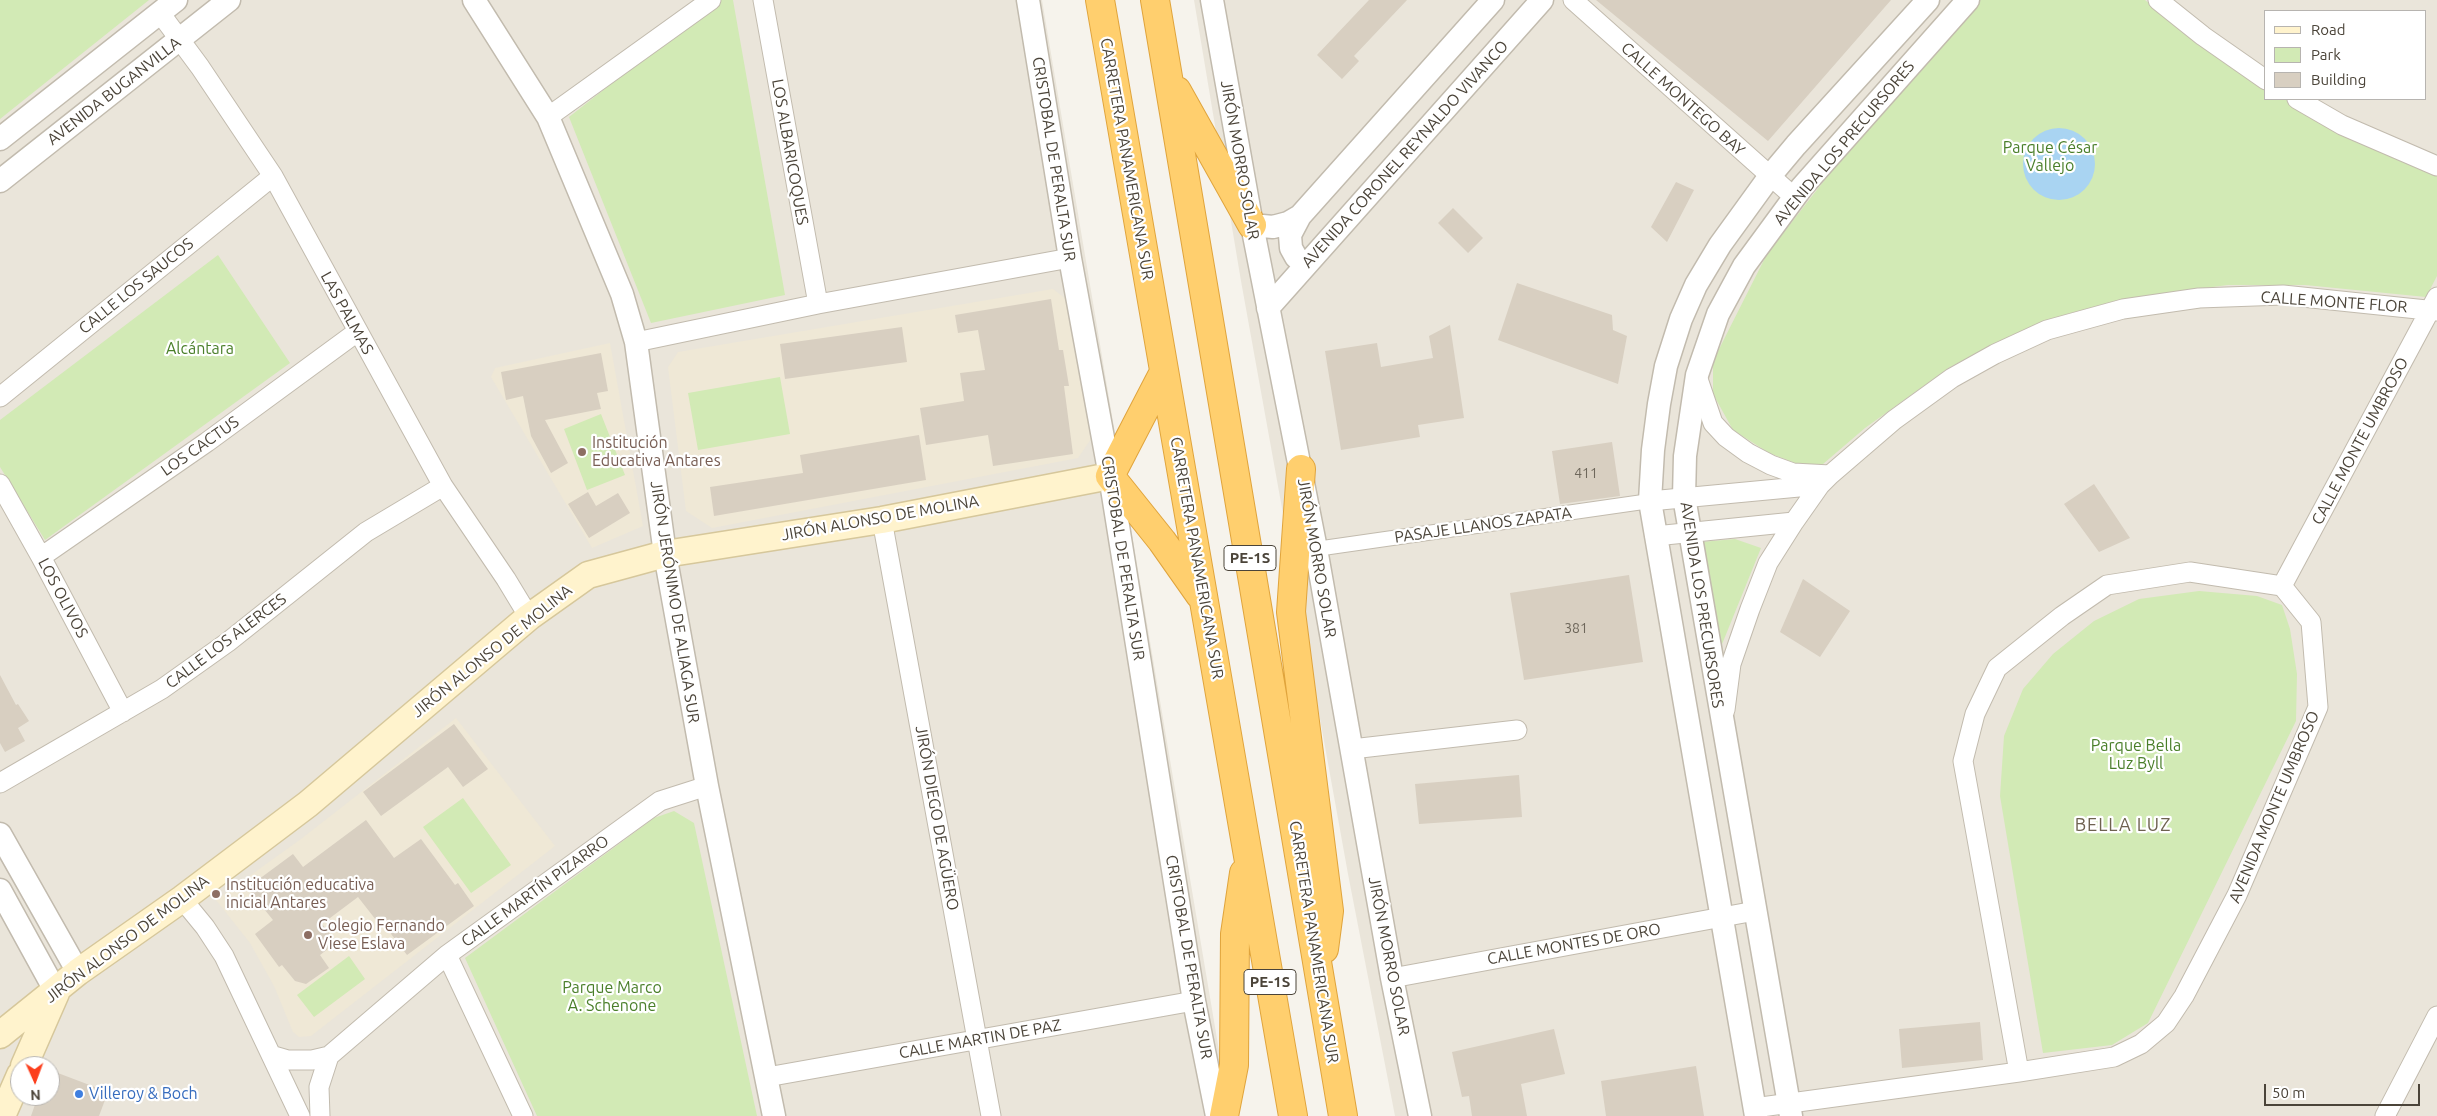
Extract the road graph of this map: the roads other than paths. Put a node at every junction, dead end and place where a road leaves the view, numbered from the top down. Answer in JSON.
{"nodes":[{"id":1,"x":229,"y":0,"type":"edge"},
{"id":2,"x":474,"y":0,"type":"edge"},
{"id":3,"x":711,"y":0,"type":"edge"},
{"id":4,"x":762,"y":0,"type":"edge"},
{"id":5,"x":1028,"y":0,"type":"edge"},
{"id":6,"x":1100,"y":0,"type":"edge"},
{"id":7,"x":1155,"y":0,"type":"edge"},
{"id":8,"x":1212,"y":0,"type":"edge"},
{"id":9,"x":1493,"y":0,"type":"edge"},
{"id":10,"x":1542,"y":0,"type":"edge"},
{"id":11,"x":1573,"y":0,"type":"edge"},
{"id":12,"x":1928,"y":0,"type":"edge"},
{"id":13,"x":1968,"y":0,"type":"edge"},
{"id":14,"x":2158,"y":0,"type":"edge"},
{"id":15,"x":168,"y":7,"type":"edge"},
{"id":16,"x":178,"y":40,"type":"junction"},
{"id":17,"x":1167,"y":72,"type":"junction"},
{"id":18,"x":2264,"y":79,"type":"edge"},
{"id":19,"x":2299,"y":100,"type":"edge"},
{"id":20,"x":548,"y":117,"type":"junction"},
{"id":21,"x":0,"y":139,"type":"edge"},
{"id":22,"x":2437,"y":166,"type":"edge"},
{"id":23,"x":273,"y":176,"type":"junction"},
{"id":24,"x":1770,"y":176,"type":"junction"},
{"id":25,"x":0,"y":181,"type":"edge"},
{"id":26,"x":1794,"y":197,"type":"junction"},
{"id":27,"x":1300,"y":216,"type":"junction"},
{"id":28,"x":1252,"y":225,"type":"junction"},
{"id":29,"x":1070,"y":258,"type":"junction"},
{"id":30,"x":1306,"y":265,"type":"junction"},
{"id":31,"x":818,"y":304,"type":"junction"},
{"id":32,"x":2435,"y":306,"type":"edge"},
{"id":33,"x":1268,"y":308,"type":"junction"},
{"id":34,"x":357,"y":332,"type":"junction"},
{"id":35,"x":636,"y":342,"type":"junction"},
{"id":36,"x":1164,"y":372,"type":"junction"},
{"id":37,"x":1697,"y":375,"type":"junction"},
{"id":38,"x":0,"y":397,"type":"edge"},
{"id":39,"x":1301,"y":469,"type":"junction"},
{"id":40,"x":1110,"y":476,"type":"junction"},
{"id":41,"x":1825,"y":480,"type":"junction"},
{"id":42,"x":0,"y":484,"type":"edge"},
{"id":43,"x":443,"y":486,"type":"junction"},
{"id":44,"x":1684,"y":497,"type":"junction"},
{"id":45,"x":1650,"y":501,"type":"junction"},
{"id":46,"x":882,"y":520,"type":"junction"},
{"id":47,"x":1794,"y":522,"type":"junction"},
{"id":48,"x":1688,"y":533,"type":"junction"},
{"id":49,"x":1655,"y":536,"type":"junction"},
{"id":50,"x":1316,"y":549,"type":"junction"},
{"id":51,"x":665,"y":554,"type":"junction"},
{"id":52,"x":42,"y":557,"type":"junction"},
{"id":53,"x":2282,"y":586,"type":"junction"},
{"id":54,"x":1205,"y":602,"type":"junction"},
{"id":55,"x":529,"y":617,"type":"junction"},
{"id":56,"x":123,"y":712,"type":"junction"},
{"id":57,"x":1723,"y":729,"type":"junction"},
{"id":58,"x":1517,"y":730,"type":"dead end"},
{"id":59,"x":1352,"y":749,"type":"junction"},
{"id":60,"x":0,"y":783,"type":"edge"},
{"id":61,"x":707,"y":786,"type":"junction"},
{"id":62,"x":0,"y":834,"type":"edge"},
{"id":63,"x":1248,"y":847,"type":"junction"},
{"id":64,"x":0,"y":890,"type":"edge"},
{"id":65,"x":182,"y":899,"type":"junction"},
{"id":66,"x":1755,"y":911,"type":"junction"},
{"id":67,"x":1722,"y":917,"type":"junction"},
{"id":68,"x":447,"y":955,"type":"junction"},
{"id":69,"x":78,"y":972,"type":"junction"},
{"id":70,"x":1392,"y":978,"type":"junction"},
{"id":71,"x":1320,"y":983,"type":"junction"},
{"id":72,"x":56,"y":992,"type":"junction"},
{"id":73,"x":1194,"y":1001,"type":"junction"},
{"id":74,"x":2437,"y":1016,"type":"edge"},
{"id":75,"x":1327,"y":1024,"type":"junction"},
{"id":76,"x":0,"y":1035,"type":"edge"},
{"id":77,"x":978,"y":1039,"type":"junction"},
{"id":78,"x":271,"y":1055,"type":"junction"},
{"id":79,"x":28,"y":1056,"type":"edge"},
{"id":80,"x":329,"y":1056,"type":"junction"},
{"id":81,"x":2019,"y":1072,"type":"junction"},
{"id":82,"x":767,"y":1077,"type":"junction"},
{"id":83,"x":10,"y":1097,"type":"edge"},
{"id":84,"x":1790,"y":1110,"type":"edge"},
{"id":85,"x":1755,"y":1112,"type":"edge"},
{"id":86,"x":2,"y":1116,"type":"edge"},
{"id":87,"x":300,"y":1116,"type":"edge"},
{"id":88,"x":320,"y":1116,"type":"edge"},
{"id":89,"x":523,"y":1116,"type":"edge"},
{"id":90,"x":774,"y":1116,"type":"edge"},
{"id":91,"x":991,"y":1116,"type":"edge"},
{"id":92,"x":1217,"y":1116,"type":"edge"},
{"id":93,"x":1224,"y":1116,"type":"edge"},
{"id":94,"x":1293,"y":1116,"type":"edge"},
{"id":95,"x":1343,"y":1116,"type":"edge"},
{"id":96,"x":1354,"y":1116,"type":"edge"},
{"id":97,"x":1420,"y":1116,"type":"edge"},
{"id":98,"x":2385,"y":1116,"type":"edge"}],
"edges":[{"from":1,"to":16,"type":"street","name":"AVENIDA BUGANVILLA"},
{"from":2,"to":20,"type":"street","name":"JIRÓN JERÓNIMO DE ALIAGA SUR"},
{"from":3,"to":20,"type":"street"},
{"from":4,"to":31,"type":"street","name":"LOS ALBARICOQUES"},
{"from":5,"to":29,"type":"street","name":"CRISTOBAL DE PERALTA SUR"},
{"from":6,"to":36,"type":"highway","name":"CARRETERA PANAMERICANA SUR","number":"PE-1S"},
{"from":7,"to":17,"type":"highway","name":"CARRETERA PANAMERICANA SUR","number":"PE-1S"},
{"from":8,"to":28,"type":"street","name":"JIRÓN MORRO SOLAR"},
{"from":9,"to":27,"type":"street"},
{"from":10,"to":30,"type":"street","name":"AVENIDA CORONEL REYNALDO VIVANCO"},
{"from":11,"to":24,"type":"street","name":"CALLE MONTEGO BAY"},
{"from":12,"to":24,"type":"street","name":"AVENIDA LOS PRECURSORES"},
{"from":13,"to":26,"type":"street","name":"AVENIDA LOS PRECURSORES"},
{"from":14,"to":18,"type":"street"},
{"from":15,"to":16,"type":"street","name":"LAS PALMAS"},
{"from":15,"to":21,"type":"street","name":"AVENIDA BUGANVILLA"},
{"from":16,"to":23,"type":"street","name":"LAS PALMAS"},
{"from":16,"to":25,"type":"street","name":"AVENIDA BUGANVILLA"},
{"from":17,"to":28,"type":"highway"},
{"from":17,"to":71,"type":"highway","name":"CARRETERA PANAMERICANA SUR","number":"PE-1S"},
{"from":19,"to":22,"type":"street"},
{"from":20,"to":35,"type":"street","name":"JIRÓN JERÓNIMO DE ALIAGA SUR"},
{"from":23,"to":34,"type":"street","name":"LAS PALMAS"},
{"from":23,"to":38,"type":"street","name":"CALLE LOS SAUCOS"},
{"from":24,"to":26,"type":"street","name":"CALLE MONTEGO BAY"},
{"from":24,"to":45,"type":"street","name":"AVENIDA LOS PRECURSORES"},
{"from":26,"to":37,"type":"street","name":"AVENIDA LOS PRECURSORES"},
{"from":27,"to":28,"type":"street"},
{"from":27,"to":30,"type":"street"},
{"from":28,"to":33,"type":"street","name":"JIRÓN MORRO SOLAR"},
{"from":29,"to":31,"type":"street"},
{"from":29,"to":40,"type":"street","name":"CRISTOBAL DE PERALTA SUR"},
{"from":30,"to":33,"type":"street","name":"AVENIDA CORONEL REYNALDO VIVANCO"},
{"from":31,"to":35,"type":"street"},
{"from":32,"to":41,"type":"street","name":"CALLE MONTE FLOR"},
{"from":32,"to":53,"type":"street","name":"CALLE MONTE UMBROSO"},
{"from":33,"to":39,"type":"street","name":"JIRÓN MORRO SOLAR"},
{"from":34,"to":43,"type":"street","name":"LAS PALMAS"},
{"from":34,"to":52,"type":"street","name":"LOS CACTUS"},
{"from":35,"to":51,"type":"street","name":"JIRÓN JERÓNIMO DE ALIAGA SUR"},
{"from":36,"to":40,"type":"highway"},
{"from":36,"to":54,"type":"highway","name":"CARRETERA PANAMERICANA SUR","number":"PE-1S"},
{"from":37,"to":41,"type":"street"},
{"from":37,"to":44,"type":"street","name":"AVENIDA LOS PRECURSORES"},
{"from":39,"to":50,"type":"street","name":"JIRÓN MORRO SOLAR"},
{"from":39,"to":71,"type":"highway"},
{"from":40,"to":46,"type":"main road","name":"JIRÓN ALONSO DE MOLINA"},
{"from":40,"to":54,"type":"highway"},
{"from":40,"to":73,"type":"street","name":"CRISTOBAL DE PERALTA SUR"},
{"from":41,"to":44,"type":"street"},
{"from":41,"to":47,"type":"street","name":"CALLE MONTE FLOR"},
{"from":42,"to":52,"type":"street","name":"LOS OLIVOS"},
{"from":43,"to":55,"type":"street","name":"LAS PALMAS"},
{"from":43,"to":56,"type":"street","name":"CALLE LOS ALERCES"},
{"from":44,"to":45,"type":"street"},
{"from":44,"to":48,"type":"street","name":"AVENIDA LOS PRECURSORES"},
{"from":45,"to":49,"type":"street","name":"AVENIDA LOS PRECURSORES"},
{"from":45,"to":50,"type":"street","name":"PASAJE LLANOS ZAPATA"},
{"from":46,"to":51,"type":"main road","name":"JIRÓN ALONSO DE MOLINA"},
{"from":46,"to":77,"type":"street","name":"JIRÓN DIEGO DE AGÜERO"},
{"from":47,"to":48,"type":"street"},
{"from":47,"to":57,"type":"street","name":"CALLE MONTE FLOR"},
{"from":48,"to":49,"type":"street"},
{"from":48,"to":57,"type":"street","name":"AVENIDA LOS PRECURSORES"},
{"from":49,"to":67,"type":"street","name":"AVENIDA LOS PRECURSORES"},
{"from":50,"to":59,"type":"street","name":"JIRÓN MORRO SOLAR"},
{"from":51,"to":55,"type":"main road","name":"JIRÓN ALONSO DE MOLINA"},
{"from":51,"to":61,"type":"street","name":"JIRÓN JERÓNIMO DE ALIAGA SUR"},
{"from":52,"to":56,"type":"street","name":"LOS OLIVOS"},
{"from":53,"to":81,"type":"street","name":"AVENIDA MONTE UMBROSO"},
{"from":53,"to":81,"type":"street"},
{"from":54,"to":63,"type":"highway","name":"CARRETERA PANAMERICANA SUR","number":"PE-1S"},
{"from":55,"to":65,"type":"main road","name":"JIRÓN ALONSO DE MOLINA"},
{"from":56,"to":60,"type":"street","name":"CALLE LOS ALERCES"},
{"from":57,"to":66,"type":"street","name":"AVENIDA LOS PRECURSORES"},
{"from":58,"to":59,"type":"street"},
{"from":59,"to":70,"type":"street","name":"JIRÓN MORRO SOLAR"},
{"from":61,"to":68,"type":"street","name":"CALLE MARTÍN PIZARRO"},
{"from":61,"to":82,"type":"street","name":"JIRÓN JERÓNIMO DE ALIAGA SUR"},
{"from":62,"to":69,"type":"street"},
{"from":63,"to":93,"type":"highway"},
{"from":63,"to":94,"type":"highway","name":"CARRETERA PANAMERICANA SUR","number":"PE-1S"},
{"from":64,"to":72,"type":"street"},
{"from":65,"to":69,"type":"main road","name":"JIRÓN ALONSO DE MOLINA"},
{"from":65,"to":78,"type":"street"},
{"from":66,"to":67,"type":"street","name":"CALLE MONTES DE ORO"},
{"from":66,"to":84,"type":"street","name":"AVENIDA LOS PRECURSORES"},
{"from":67,"to":70,"type":"street","name":"CALLE MONTES DE ORO"},
{"from":67,"to":85,"type":"street","name":"AVENIDA LOS PRECURSORES"},
{"from":68,"to":80,"type":"street","name":"CALLE MARTÍN PIZARRO"},
{"from":68,"to":89,"type":"street"},
{"from":69,"to":72,"type":"main road","name":"JIRÓN ALONSO DE MOLINA"},
{"from":70,"to":97,"type":"street","name":"JIRÓN MORRO SOLAR"},
{"from":71,"to":75,"type":"highway","name":"CARRETERA PANAMERICANA SUR","number":"PE-1S"},
{"from":72,"to":76,"type":"main road","name":"JIRÓN ALONSO DE MOLINA"},
{"from":72,"to":79,"type":"main road"},
{"from":73,"to":77,"type":"street","name":"CALLE MARTIN DE PAZ"},
{"from":73,"to":92,"type":"street","name":"CRISTOBAL DE PERALTA SUR"},
{"from":74,"to":98,"type":"street"},
{"from":75,"to":95,"type":"highway","name":"CARRETERA PANAMERICANA SUR","number":"PE-1S"},
{"from":75,"to":96,"type":"highway"},
{"from":77,"to":82,"type":"street","name":"CALLE MARTIN DE PAZ"},
{"from":77,"to":91,"type":"street","name":"JIRÓN DIEGO DE AGÜERO"},
{"from":78,"to":80,"type":"street"},
{"from":78,"to":87,"type":"street"},
{"from":80,"to":88,"type":"street"},
{"from":81,"to":84,"type":"street","name":"AVENIDA MONTE UMBROSO"},
{"from":82,"to":90,"type":"street","name":"JIRÓN JERÓNIMO DE ALIAGA SUR"},
{"from":83,"to":86,"type":"main road"},
{"from":84,"to":85,"type":"street","name":"AVENIDA MONTE UMBROSO"}]}
